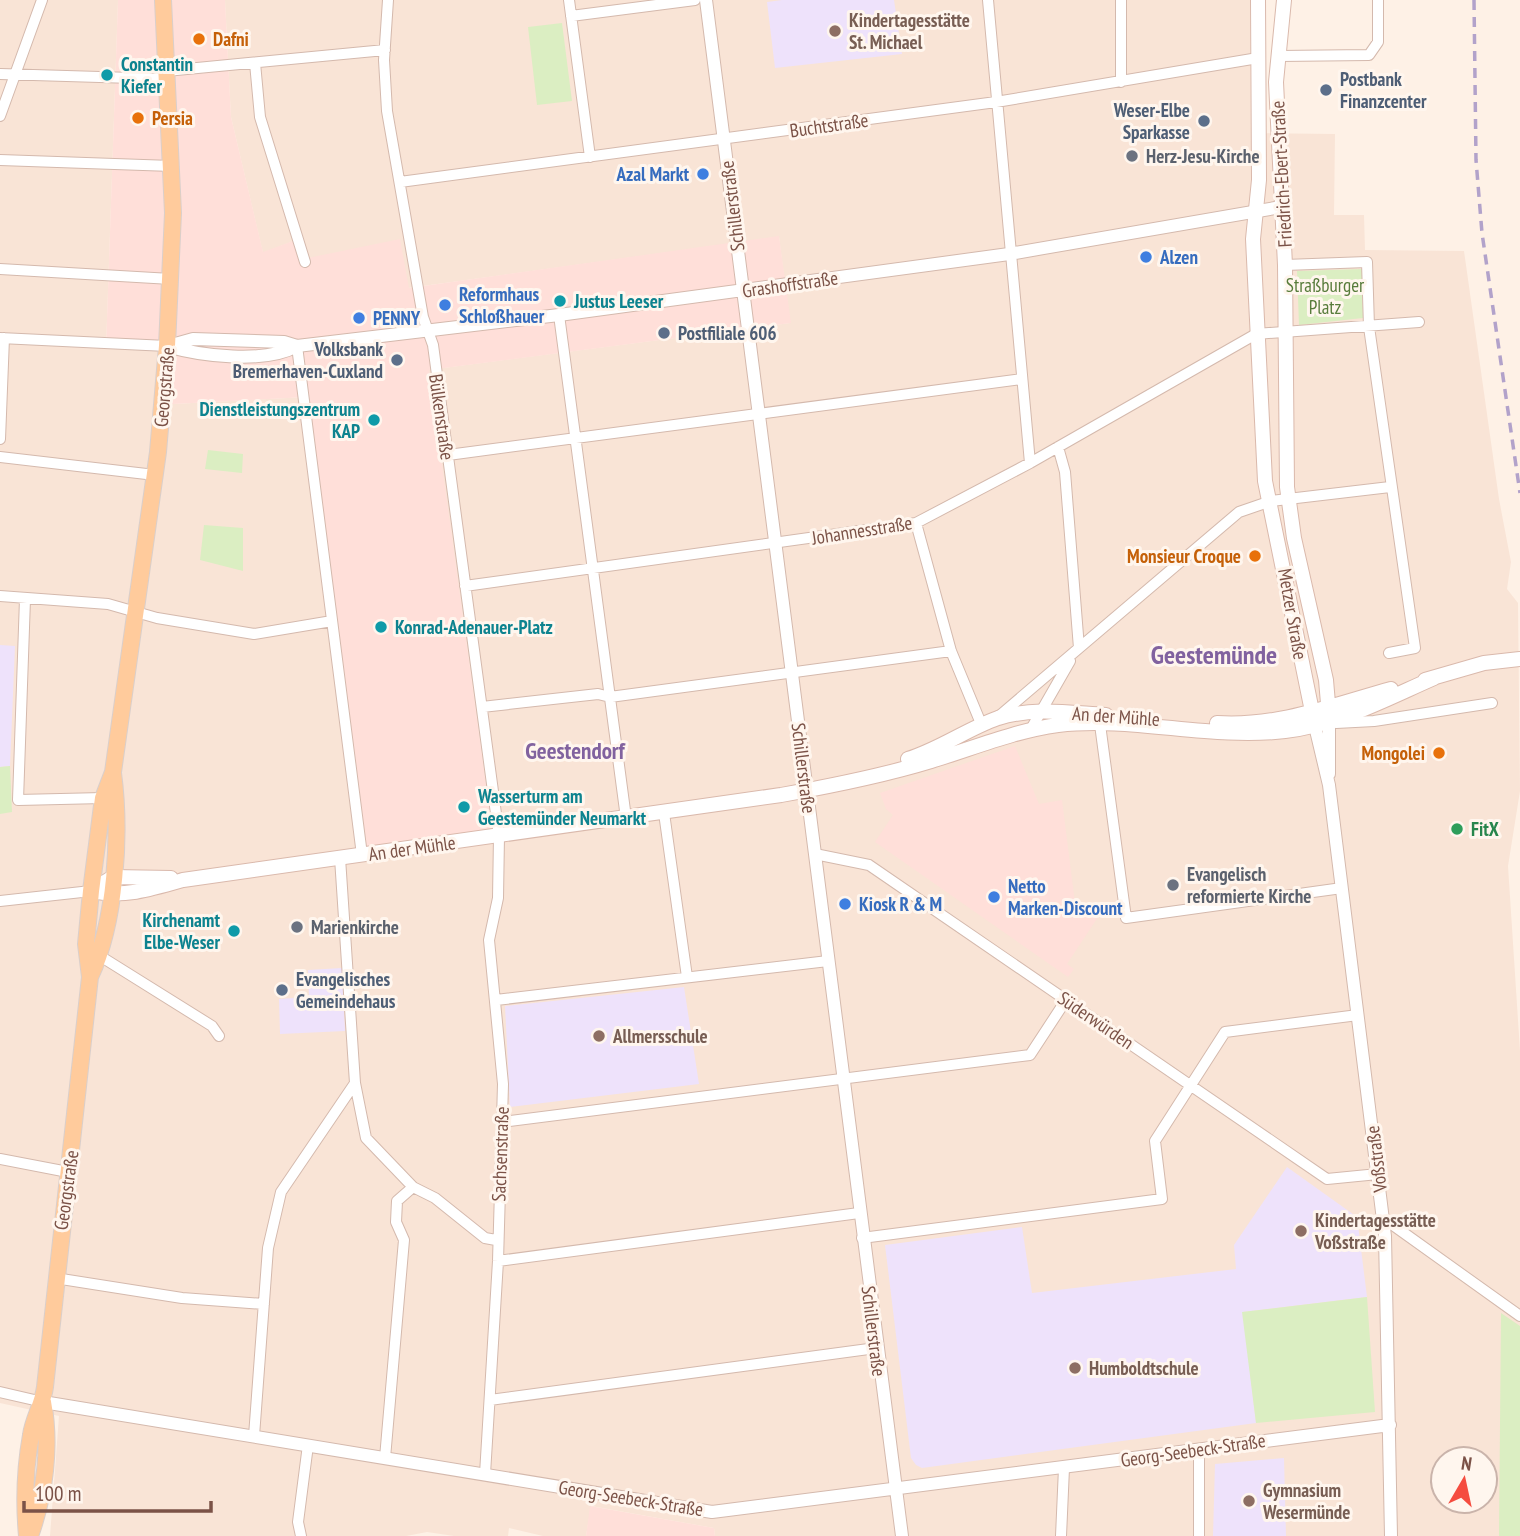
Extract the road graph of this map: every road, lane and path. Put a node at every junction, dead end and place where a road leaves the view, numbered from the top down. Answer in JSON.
{"nodes":[{"id":1,"x":42,"y":0,"type":"edge"},
{"id":2,"x":163,"y":0,"type":"edge"},
{"id":3,"x":388,"y":0,"type":"edge"},
{"id":4,"x":569,"y":0,"type":"edge"},
{"id":5,"x":695,"y":0,"type":"edge"},
{"id":6,"x":706,"y":0,"type":"edge"},
{"id":7,"x":988,"y":0,"type":"edge"},
{"id":8,"x":1121,"y":0,"type":"edge"},
{"id":9,"x":1258,"y":0,"type":"edge"},
{"id":10,"x":1284,"y":0,"type":"edge"},
{"id":11,"x":1378,"y":0,"type":"edge"},
{"id":12,"x":570,"y":16,"type":"junction"},
{"id":13,"x":385,"y":50,"type":"junction"},
{"id":14,"x":1279,"y":56,"type":"junction"},
{"id":15,"x":1258,"y":58,"type":"junction"},
{"id":16,"x":255,"y":62,"type":"junction"},
{"id":17,"x":0,"y":74,"type":"edge"},
{"id":18,"x":15,"y":74,"type":"junction"},
{"id":19,"x":166,"y":75,"type":"junction"},
{"id":20,"x":1121,"y":82,"type":"junction"},
{"id":21,"x":996,"y":102,"type":"junction"},
{"id":22,"x":0,"y":116,"type":"edge"},
{"id":23,"x":724,"y":139,"type":"junction"},
{"id":24,"x":590,"y":157,"type":"junction"},
{"id":25,"x":0,"y":160,"type":"edge"},
{"id":26,"x":172,"y":166,"type":"junction"},
{"id":27,"x":400,"y":182,"type":"junction"},
{"id":28,"x":1281,"y":207,"type":"junction"},
{"id":29,"x":1254,"y":211,"type":"junction"},
{"id":30,"x":1009,"y":254,"type":"junction"},
{"id":31,"x":305,"y":262,"type":"dead end"},
{"id":32,"x":1285,"y":265,"type":"junction"},
{"id":33,"x":0,"y":269,"type":"edge"},
{"id":34,"x":171,"y":279,"type":"junction"},
{"id":35,"x":742,"y":291,"type":"junction"},
{"id":36,"x":559,"y":315,"type":"junction"},
{"id":37,"x":1419,"y":322,"type":"dead end"},
{"id":38,"x":1370,"y":327,"type":"junction"},
{"id":39,"x":428,"y":330,"type":"junction"},
{"id":40,"x":1285,"y":333,"type":"junction"},
{"id":41,"x":1256,"y":334,"type":"junction"},
{"id":42,"x":2,"y":338,"type":"edge"},
{"id":43,"x":167,"y":346,"type":"junction"},
{"id":44,"x":297,"y":346,"type":"junction"},
{"id":45,"x":1022,"y":379,"type":"junction"},
{"id":46,"x":758,"y":414,"type":"junction"},
{"id":47,"x":575,"y":438,"type":"junction"},
{"id":48,"x":0,"y":439,"type":"edge"},
{"id":49,"x":1058,"y":447,"type":"junction"},
{"id":50,"x":447,"y":455,"type":"junction"},
{"id":51,"x":0,"y":457,"type":"edge"},
{"id":52,"x":1030,"y":463,"type":"junction"},
{"id":53,"x":155,"y":475,"type":"junction"},
{"id":54,"x":1390,"y":487,"type":"junction"},
{"id":55,"x":1289,"y":499,"type":"junction"},
{"id":56,"x":1271,"y":501,"type":"junction"},
{"id":57,"x":916,"y":523,"type":"junction"},
{"id":58,"x":775,"y":543,"type":"junction"},
{"id":59,"x":593,"y":568,"type":"junction"},
{"id":60,"x":465,"y":586,"type":"junction"},
{"id":61,"x":0,"y":596,"type":"edge"},
{"id":62,"x":25,"y":599,"type":"junction"},
{"id":63,"x":134,"y":612,"type":"junction"},
{"id":64,"x":332,"y":621,"type":"junction"},
{"id":65,"x":1077,"y":650,"type":"junction"},
{"id":66,"x":951,"y":651,"type":"junction"},
{"id":67,"x":1389,"y":653,"type":"dead end"},
{"id":68,"x":1520,"y":659,"type":"edge"},
{"id":69,"x":791,"y":672,"type":"junction"},
{"id":70,"x":610,"y":697,"type":"junction"},
{"id":71,"x":1492,"y":703,"type":"dead end"},
{"id":72,"x":481,"y":707,"type":"junction"},
{"id":73,"x":1041,"y":711,"type":"junction"},
{"id":74,"x":1321,"y":718,"type":"junction"},
{"id":75,"x":996,"y":719,"type":"junction"},
{"id":76,"x":1099,"y":719,"type":"junction"},
{"id":77,"x":982,"y":726,"type":"junction"},
{"id":78,"x":1031,"y":729,"type":"junction"},
{"id":79,"x":113,"y":772,"type":"junction"},
{"id":80,"x":807,"y":790,"type":"junction"},
{"id":81,"x":103,"y":798,"type":"junction"},
{"id":82,"x":664,"y":813,"type":"junction"},
{"id":83,"x":626,"y":818,"type":"junction"},
{"id":84,"x":499,"y":836,"type":"junction"},
{"id":85,"x":814,"y":854,"type":"junction"},
{"id":86,"x":362,"y":855,"type":"junction"},
{"id":87,"x":340,"y":858,"type":"junction"},
{"id":88,"x":113,"y":877,"type":"junction"},
{"id":89,"x":183,"y":880,"type":"junction"},
{"id":90,"x":1342,"y":888,"type":"junction"},
{"id":91,"x":91,"y":891,"type":"junction"},
{"id":92,"x":111,"y":895,"type":"junction"},
{"id":93,"x":0,"y":901,"type":"edge"},
{"id":94,"x":100,"y":956,"type":"junction"},
{"id":95,"x":828,"y":961,"type":"junction"},
{"id":96,"x":90,"y":977,"type":"junction"},
{"id":97,"x":687,"y":977,"type":"junction"},
{"id":98,"x":496,"y":1000,"type":"junction"},
{"id":99,"x":1066,"y":1000,"type":"junction"},
{"id":100,"x":1358,"y":1015,"type":"junction"},
{"id":101,"x":219,"y":1037,"type":"dead end"},
{"id":102,"x":842,"y":1080,"type":"junction"},
{"id":103,"x":355,"y":1083,"type":"junction"},
{"id":104,"x":1191,"y":1086,"type":"junction"},
{"id":105,"x":502,"y":1122,"type":"junction"},
{"id":106,"x":0,"y":1159,"type":"edge"},
{"id":107,"x":68,"y":1172,"type":"junction"},
{"id":108,"x":1377,"y":1174,"type":"junction"},
{"id":109,"x":413,"y":1187,"type":"junction"},
{"id":110,"x":859,"y":1213,"type":"junction"},
{"id":111,"x":1383,"y":1218,"type":"junction"},
{"id":112,"x":862,"y":1238,"type":"junction"},
{"id":113,"x":496,"y":1240,"type":"junction"},
{"id":114,"x":498,"y":1261,"type":"junction"},
{"id":115,"x":55,"y":1278,"type":"junction"},
{"id":116,"x":264,"y":1304,"type":"junction"},
{"id":117,"x":1520,"y":1316,"type":"edge"},
{"id":118,"x":876,"y":1348,"type":"junction"},
{"id":119,"x":0,"y":1392,"type":"edge"},
{"id":120,"x":490,"y":1400,"type":"junction"},
{"id":121,"x":43,"y":1402,"type":"junction"},
{"id":122,"x":1390,"y":1425,"type":"junction"},
{"id":123,"x":254,"y":1436,"type":"junction"},
{"id":124,"x":309,"y":1445,"type":"junction"},
{"id":125,"x":1199,"y":1450,"type":"junction"},
{"id":126,"x":385,"y":1458,"type":"junction"},
{"id":127,"x":1064,"y":1468,"type":"junction"},
{"id":128,"x":485,"y":1474,"type":"junction"},
{"id":129,"x":895,"y":1488,"type":"junction"},
{"id":130,"x":28,"y":1536,"type":"edge"},
{"id":131,"x":301,"y":1536,"type":"edge"},
{"id":132,"x":902,"y":1536,"type":"edge"},
{"id":133,"x":1061,"y":1536,"type":"edge"},
{"id":134,"x":1199,"y":1536,"type":"edge"},
{"id":135,"x":1391,"y":1536,"type":"edge"}],
"edges":[{"from":1,"to":18,"type":"street"},
{"from":2,"to":19,"type":"main road","name":"Georgstraße"},
{"from":3,"to":13,"type":"street","name":"Bülkenstraße"},
{"from":4,"to":12,"type":"street"},
{"from":5,"to":12,"type":"street"},
{"from":6,"to":23,"type":"street","name":"Schillerstraße"},
{"from":7,"to":21,"type":"street"},
{"from":8,"to":20,"type":"street"},
{"from":9,"to":15,"type":"main road","name":"Friedrich-Ebert-Straße"},
{"from":10,"to":14,"type":"main road","name":"Friedrich-Ebert-Straße"},
{"from":11,"to":14,"type":"street"},
{"from":12,"to":24,"type":"street"},
{"from":13,"to":16,"type":"street"},
{"from":13,"to":27,"type":"street","name":"Bülkenstraße"},
{"from":14,"to":15,"type":"main road"},
{"from":14,"to":28,"type":"main road","name":"Friedrich-Ebert-Straße"},
{"from":15,"to":20,"type":"street","name":"Buchtstraße"},
{"from":15,"to":29,"type":"main road","name":"Friedrich-Ebert-Straße"},
{"from":16,"to":19,"type":"street"},
{"from":16,"to":31,"type":"street"},
{"from":17,"to":18,"type":"street"},
{"from":18,"to":19,"type":"street"},
{"from":18,"to":22,"type":"street"},
{"from":19,"to":26,"type":"main road","name":"Georgstraße"},
{"from":20,"to":21,"type":"street","name":"Buchtstraße"},
{"from":21,"to":23,"type":"street","name":"Buchtstraße"},
{"from":21,"to":30,"type":"street"},
{"from":23,"to":24,"type":"street","name":"Buchtstraße"},
{"from":23,"to":35,"type":"street","name":"Schillerstraße"},
{"from":24,"to":27,"type":"street","name":"Buchtstraße"},
{"from":25,"to":26,"type":"street"},
{"from":26,"to":34,"type":"main road","name":"Georgstraße"},
{"from":27,"to":39,"type":"street","name":"Bülkenstraße"},
{"from":28,"to":29,"type":"street","name":"Grashoffstraße"},
{"from":28,"to":32,"type":"main road","name":"Friedrich-Ebert-Straße"},
{"from":29,"to":30,"type":"street","name":"Grashoffstraße"},
{"from":29,"to":41,"type":"main road","name":"Friedrich-Ebert-Straße"},
{"from":30,"to":35,"type":"street","name":"Grashoffstraße"},
{"from":30,"to":45,"type":"street"},
{"from":32,"to":38,"type":"street"},
{"from":32,"to":40,"type":"main road","name":"Friedrich-Ebert-Straße"},
{"from":33,"to":34,"type":"street"},
{"from":34,"to":43,"type":"main road","name":"Georgstraße"},
{"from":35,"to":36,"type":"street","name":"Grashoffstraße"},
{"from":35,"to":46,"type":"street","name":"Schillerstraße"},
{"from":36,"to":39,"type":"street","name":"Grashoffstraße"},
{"from":36,"to":47,"type":"street"},
{"from":37,"to":38,"type":"street"},
{"from":38,"to":40,"type":"street"},
{"from":38,"to":54,"type":"street"},
{"from":39,"to":44,"type":"street","name":"Grashoffstraße"},
{"from":39,"to":50,"type":"street","name":"Bülkenstraße"},
{"from":40,"to":41,"type":"street"},
{"from":40,"to":55,"type":"main road","name":"Friedrich-Ebert-Straße"},
{"from":41,"to":49,"type":"street","name":"Johannesstraße"},
{"from":41,"to":56,"type":"main road","name":"Friedrich-Ebert-Straße"},
{"from":42,"to":43,"type":"street"},
{"from":42,"to":48,"type":"street"},
{"from":43,"to":44,"type":"street","name":"Grashoffstraße"},
{"from":43,"to":53,"type":"main road","name":"Georgstraße"},
{"from":44,"to":64,"type":"street"},
{"from":45,"to":46,"type":"street"},
{"from":45,"to":52,"type":"street"},
{"from":46,"to":47,"type":"street"},
{"from":46,"to":58,"type":"street","name":"Schillerstraße"},
{"from":47,"to":50,"type":"street"},
{"from":47,"to":59,"type":"street"},
{"from":49,"to":52,"type":"street","name":"Johannesstraße"},
{"from":49,"to":65,"type":"street"},
{"from":50,"to":60,"type":"street","name":"Bülkenstraße"},
{"from":51,"to":53,"type":"street"},
{"from":52,"to":57,"type":"street","name":"Johannesstraße"},
{"from":53,"to":63,"type":"main road","name":"Georgstraße"},
{"from":54,"to":55,"type":"street"},
{"from":54,"to":67,"type":"street"},
{"from":55,"to":56,"type":"street"},
{"from":55,"to":74,"type":"main road","name":"Metzer Straße"},
{"from":56,"to":65,"type":"street"},
{"from":56,"to":74,"type":"main road","name":"Metzer Straße"},
{"from":57,"to":58,"type":"street","name":"Johannesstraße"},
{"from":57,"to":66,"type":"street"},
{"from":58,"to":59,"type":"street","name":"Johannesstraße"},
{"from":58,"to":69,"type":"street","name":"Schillerstraße"},
{"from":59,"to":60,"type":"street","name":"Johannesstraße"},
{"from":59,"to":70,"type":"street"},
{"from":60,"to":72,"type":"street","name":"Bülkenstraße"},
{"from":61,"to":62,"type":"street"},
{"from":62,"to":63,"type":"street"},
{"from":62,"to":81,"type":"street"},
{"from":63,"to":64,"type":"street"},
{"from":63,"to":79,"type":"main road","name":"Georgstraße"},
{"from":64,"to":86,"type":"street"},
{"from":65,"to":73,"type":"street"},
{"from":65,"to":75,"type":"street"},
{"from":66,"to":69,"type":"street"},
{"from":66,"to":77,"type":"street"},
{"from":68,"to":74,"type":"main road","name":"An der Mühle"},
{"from":69,"to":70,"type":"street"},
{"from":69,"to":80,"type":"street","name":"Schillerstraße"},
{"from":70,"to":72,"type":"street"},
{"from":70,"to":83,"type":"street"},
{"from":71,"to":74,"type":"street","name":"An der Mühle"},
{"from":72,"to":84,"type":"street","name":"Bülkenstraße"},
{"from":73,"to":75,"type":"main road","name":"An der Mühle"},
{"from":73,"to":76,"type":"main road","name":"An der Mühle"},
{"from":73,"to":78,"type":"street"},
{"from":74,"to":76,"type":"main road","name":"An der Mühle"},
{"from":74,"to":90,"type":"street","name":"Voßstraße"},
{"from":75,"to":77,"type":"main road","name":"An der Mühle"},
{"from":76,"to":78,"type":"main road","name":"An der Mühle"},
{"from":76,"to":90,"type":"street"},
{"from":77,"to":80,"type":"main road","name":"An der Mühle"},
{"from":78,"to":80,"type":"main road","name":"An der Mühle"},
{"from":79,"to":81,"type":"main road","name":"Georgstraße"},
{"from":79,"to":88,"type":"main road","name":"Georgstraße"},
{"from":80,"to":82,"type":"main road","name":"An der Mühle"},
{"from":80,"to":85,"type":"street","name":"Schillerstraße"},
{"from":81,"to":91,"type":"main road","name":"Georgstraße"},
{"from":82,"to":83,"type":"main road","name":"An der Mühle"},
{"from":82,"to":97,"type":"street"},
{"from":83,"to":84,"type":"main road","name":"An der Mühle"},
{"from":84,"to":86,"type":"main road","name":"An der Mühle"},
{"from":84,"to":98,"type":"street","name":"Sachsenstraße"},
{"from":85,"to":95,"type":"street","name":"Schillerstraße"},
{"from":85,"to":99,"type":"street","name":"Süderwürden"},
{"from":86,"to":87,"type":"main road","name":"An der Mühle"},
{"from":87,"to":89,"type":"main road","name":"An der Mühle"},
{"from":87,"to":103,"type":"street"},
{"from":88,"to":89,"type":"main road","name":"An der Mühle"},
{"from":88,"to":91,"type":"main road"},
{"from":88,"to":92,"type":"main road","name":"Georgstraße"},
{"from":89,"to":92,"type":"main road","name":"An der Mühle"},
{"from":90,"to":100,"type":"street","name":"Voßstraße"},
{"from":91,"to":92,"type":"main road","name":"An der Mühle"},
{"from":91,"to":93,"type":"street"},
{"from":91,"to":96,"type":"main road","name":"Georgstraße"},
{"from":92,"to":94,"type":"main road","name":"Georgstraße"},
{"from":94,"to":96,"type":"main road","name":"Georgstraße"},
{"from":94,"to":101,"type":"street"},
{"from":95,"to":97,"type":"street"},
{"from":95,"to":102,"type":"street","name":"Schillerstraße"},
{"from":96,"to":107,"type":"main road","name":"Georgstraße"},
{"from":97,"to":98,"type":"street"},
{"from":98,"to":105,"type":"street","name":"Sachsenstraße"},
{"from":99,"to":102,"type":"street"},
{"from":99,"to":104,"type":"street","name":"Süderwürden"},
{"from":100,"to":104,"type":"street"},
{"from":100,"to":108,"type":"street","name":"Voßstraße"},
{"from":102,"to":105,"type":"street"},
{"from":102,"to":110,"type":"street","name":"Schillerstraße"},
{"from":103,"to":109,"type":"street"},
{"from":103,"to":116,"type":"street"},
{"from":104,"to":108,"type":"street","name":"Süderwürden"},
{"from":104,"to":112,"type":"street"},
{"from":105,"to":113,"type":"street","name":"Sachsenstraße"},
{"from":106,"to":107,"type":"street"},
{"from":107,"to":115,"type":"main road","name":"Georgstraße"},
{"from":108,"to":111,"type":"street","name":"Voßstraße"},
{"from":109,"to":113,"type":"street"},
{"from":109,"to":126,"type":"street"},
{"from":110,"to":112,"type":"street","name":"Schillerstraße"},
{"from":110,"to":114,"type":"street"},
{"from":111,"to":117,"type":"street"},
{"from":111,"to":122,"type":"street","name":"Voßstraße"},
{"from":112,"to":118,"type":"street","name":"Schillerstraße"},
{"from":113,"to":114,"type":"street","name":"Sachsenstraße"},
{"from":114,"to":120,"type":"street","name":"Sachsenstraße"},
{"from":115,"to":116,"type":"street"},
{"from":115,"to":121,"type":"main road","name":"Georgstraße"},
{"from":116,"to":123,"type":"street"},
{"from":118,"to":120,"type":"street"},
{"from":118,"to":129,"type":"street","name":"Schillerstraße"},
{"from":119,"to":121,"type":"street","name":"Georg-Seebeck-Straße"},
{"from":120,"to":128,"type":"street","name":"Sachsenstraße"},
{"from":121,"to":123,"type":"street","name":"Georg-Seebeck-Straße"},
{"from":121,"to":130,"type":"main road","name":"Georgstraße"},
{"from":122,"to":125,"type":"street","name":"Georg-Seebeck-Straße"},
{"from":122,"to":135,"type":"street","name":"Voßstraße"},
{"from":123,"to":124,"type":"street","name":"Georg-Seebeck-Straße"},
{"from":124,"to":126,"type":"street","name":"Georg-Seebeck-Straße"},
{"from":124,"to":131,"type":"street"},
{"from":125,"to":127,"type":"street","name":"Georg-Seebeck-Straße"},
{"from":125,"to":134,"type":"street"},
{"from":126,"to":128,"type":"street","name":"Georg-Seebeck-Straße"},
{"from":127,"to":129,"type":"street","name":"Georg-Seebeck-Straße"},
{"from":127,"to":133,"type":"street"},
{"from":128,"to":129,"type":"street","name":"Georg-Seebeck-Straße"},
{"from":129,"to":132,"type":"street","name":"Schillerstraße"}]}
